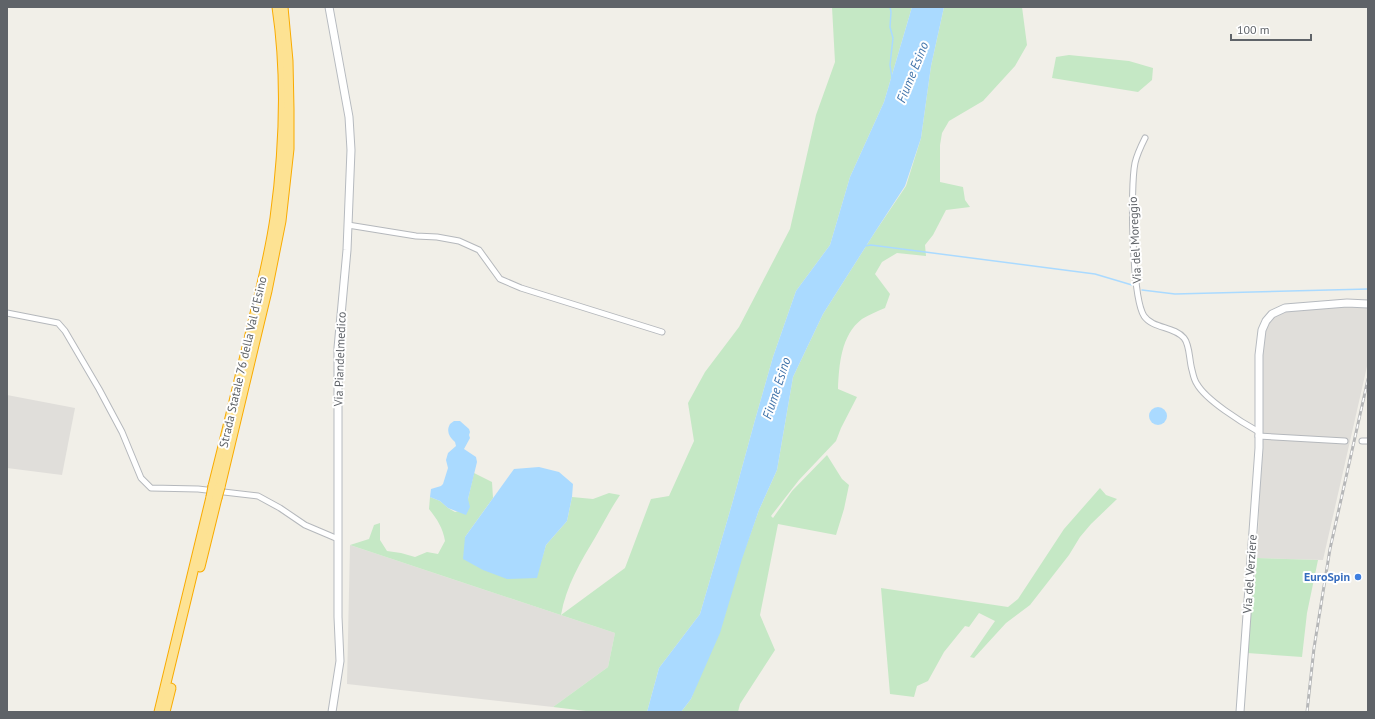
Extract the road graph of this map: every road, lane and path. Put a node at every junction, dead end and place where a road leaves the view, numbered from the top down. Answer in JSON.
{"nodes":[{"id":1,"x":276,"y":7,"type":"edge"},
{"id":2,"x":283,"y":7,"type":"edge"},
{"id":3,"x":329,"y":7,"type":"edge"},
{"id":4,"x":1145,"y":138,"type":"dead end"},
{"id":5,"x":348,"y":225,"type":"junction"},
{"id":6,"x":1366,"y":304,"type":"edge"},
{"id":7,"x":7,"y":313,"type":"edge"},
{"id":8,"x":662,"y":332,"type":"dead end"},
{"id":9,"x":1258,"y":434,"type":"junction"},
{"id":10,"x":1345,"y":441,"type":"dead end"},
{"id":11,"x":1362,"y":441,"type":"dead end"},
{"id":12,"x":1368,"y":441,"type":"edge"},
{"id":13,"x":217,"y":486,"type":"junction"},
{"id":14,"x":214,"y":498,"type":"junction"},
{"id":15,"x":338,"y":539,"type":"junction"},
{"id":16,"x":159,"y":712,"type":"edge"},
{"id":17,"x":165,"y":712,"type":"edge"},
{"id":18,"x":332,"y":712,"type":"edge"},
{"id":19,"x":1240,"y":712,"type":"edge"}],
"edges":[{"from":1,"to":13,"type":"highway","name":"Strada Statale 76 della Val d'Esino"},
{"from":2,"to":13,"type":"highway","name":"Strada Statale 76 della Val d'Esino"},
{"from":3,"to":5,"type":"main road","name":"Via Piandelmedico"},
{"from":4,"to":9,"type":"street","name":"Via del Moreggio"},
{"from":5,"to":8,"type":"street"},
{"from":5,"to":15,"type":"main road","name":"Via Piandelmedico"},
{"from":6,"to":9,"type":"main road"},
{"from":7,"to":15,"type":"street"},
{"from":9,"to":10,"type":"street"},
{"from":9,"to":19,"type":"main road","name":"Via del Verziere"},
{"from":11,"to":12,"type":"street"},
{"from":13,"to":14,"type":"highway","name":"Strada Statale 76 della Val d'Esino","bridge":true},
{"from":14,"to":16,"type":"highway","name":"Strada Statale 76 della Val d'Esino"},
{"from":14,"to":17,"type":"highway","name":"Strada Statale 76 della Val d'Esino"},
{"from":15,"to":18,"type":"main road","name":"Via Piandelmedico"}]}
